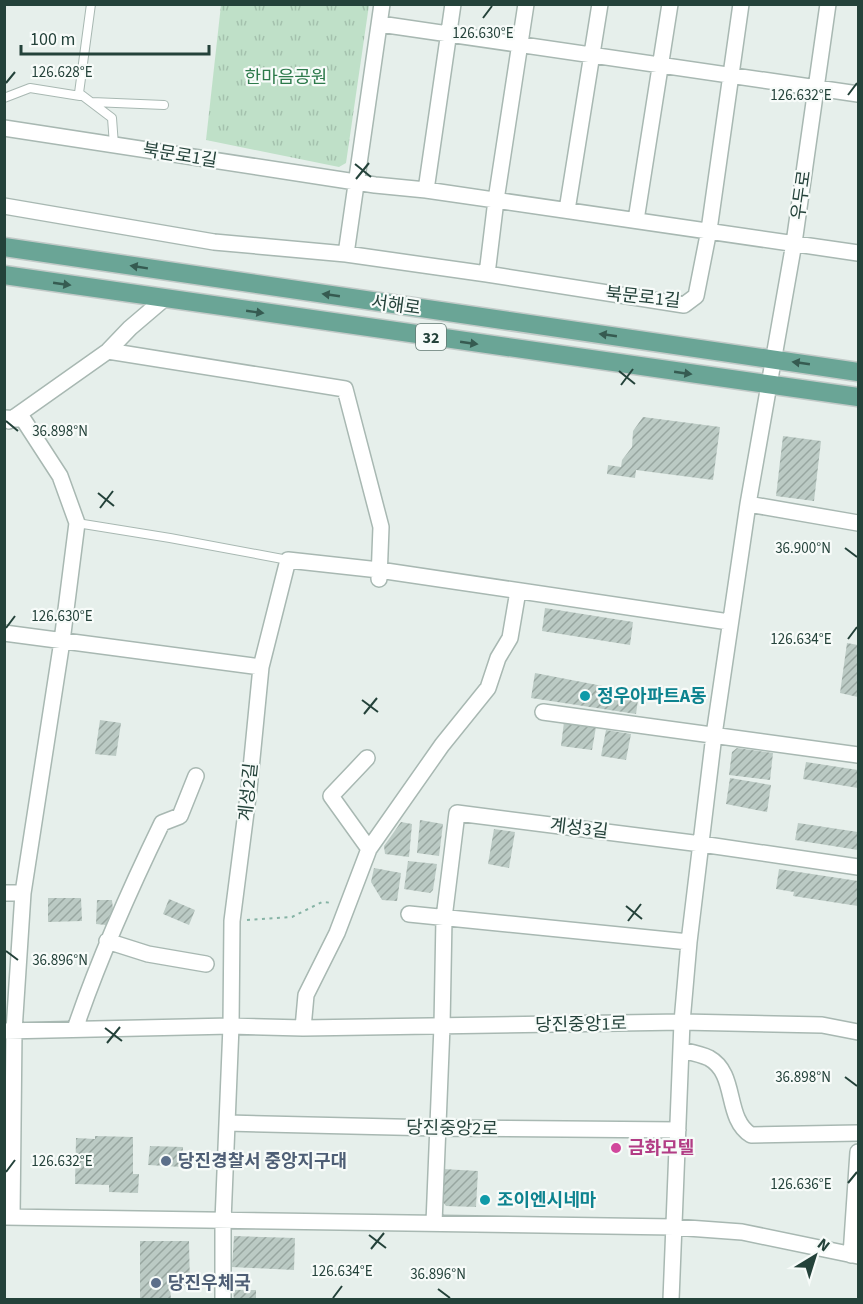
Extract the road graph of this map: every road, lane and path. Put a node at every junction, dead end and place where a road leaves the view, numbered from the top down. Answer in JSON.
{"nodes":[{"id":1,"x":91,"y":4,"type":"edge"},
{"id":2,"x":382,"y":4,"type":"edge"},
{"id":3,"x":453,"y":4,"type":"edge"},
{"id":4,"x":526,"y":4,"type":"edge"},
{"id":5,"x":600,"y":4,"type":"edge"},
{"id":6,"x":670,"y":4,"type":"edge"},
{"id":7,"x":741,"y":4,"type":"edge"},
{"id":8,"x":828,"y":4,"type":"edge"},
{"id":9,"x":380,"y":24,"type":"junction"},
{"id":10,"x":448,"y":34,"type":"junction"},
{"id":11,"x":520,"y":44,"type":"junction"},
{"id":12,"x":592,"y":55,"type":"junction"},
{"id":13,"x":662,"y":65,"type":"junction"},
{"id":14,"x":730,"y":75,"type":"junction"},
{"id":15,"x":816,"y":87,"type":"junction"},
{"id":16,"x":858,"y":94,"type":"edge"},
{"id":17,"x":80,"y":96,"type":"junction"},
{"id":18,"x":4,"y":98,"type":"edge"},
{"id":19,"x":90,"y":102,"type":"junction"},
{"id":20,"x":164,"y":105,"type":"dead end"},
{"id":21,"x":4,"y":128,"type":"edge"},
{"id":22,"x":114,"y":145,"type":"junction"},
{"id":23,"x":356,"y":182,"type":"junction"},
{"id":24,"x":426,"y":190,"type":"junction"},
{"id":25,"x":496,"y":200,"type":"junction"},
{"id":26,"x":4,"y":206,"type":"edge"},
{"id":27,"x":567,"y":210,"type":"junction"},
{"id":28,"x":636,"y":220,"type":"junction"},
{"id":29,"x":708,"y":231,"type":"junction"},
{"id":30,"x":794,"y":243,"type":"junction"},
{"id":31,"x":4,"y":247,"type":"edge"},
{"id":32,"x":858,"y":252,"type":"edge"},
{"id":33,"x":346,"y":254,"type":"junction"},
{"id":34,"x":487,"y":274,"type":"junction"},
{"id":35,"x":4,"y":275,"type":"edge"},
{"id":36,"x":164,"y":299,"type":"junction"},
{"id":37,"x":108,"y":351,"type":"junction"},
{"id":38,"x":774,"y":359,"type":"junction"},
{"id":39,"x":858,"y":372,"type":"edge"},
{"id":40,"x":770,"y":386,"type":"junction"},
{"id":41,"x":858,"y":397,"type":"edge"},
{"id":42,"x":7,"y":420,"type":"edge"},
{"id":43,"x":748,"y":504,"type":"junction"},
{"id":44,"x":77,"y":523,"type":"junction"},
{"id":45,"x":858,"y":523,"type":"edge"},
{"id":46,"x":288,"y":560,"type":"junction"},
{"id":47,"x":379,"y":575,"type":"junction"},
{"id":48,"x":518,"y":591,"type":"junction"},
{"id":49,"x":729,"y":622,"type":"junction"},
{"id":50,"x":4,"y":633,"type":"edge"},
{"id":51,"x":62,"y":641,"type":"junction"},
{"id":52,"x":261,"y":668,"type":"junction"},
{"id":53,"x":543,"y":712,"type":"dead end"},
{"id":54,"x":714,"y":735,"type":"junction"},
{"id":55,"x":858,"y":755,"type":"edge"},
{"id":56,"x":367,"y":758,"type":"dead end"},
{"id":57,"x":196,"y":776,"type":"dead end"},
{"id":58,"x":701,"y":844,"type":"junction"},
{"id":59,"x":369,"y":849,"type":"junction"},
{"id":60,"x":858,"y":867,"type":"edge"},
{"id":61,"x":4,"y":892,"type":"edge"},
{"id":62,"x":23,"y":893,"type":"junction"},
{"id":63,"x":348,"y":906,"type":"junction"},
{"id":64,"x":409,"y":914,"type":"dead end"},
{"id":65,"x":444,"y":918,"type":"junction"},
{"id":66,"x":232,"y":921,"type":"junction"},
{"id":67,"x":107,"y":941,"type":"junction"},
{"id":68,"x":689,"y":942,"type":"junction"},
{"id":69,"x":206,"y":964,"type":"dead end"},
{"id":70,"x":682,"y":1022,"type":"junction"},
{"id":71,"x":231,"y":1026,"type":"junction"},
{"id":72,"x":442,"y":1026,"type":"junction"},
{"id":73,"x":303,"y":1028,"type":"junction"},
{"id":74,"x":75,"y":1029,"type":"junction"},
{"id":75,"x":9,"y":1031,"type":"edge"},
{"id":76,"x":858,"y":1032,"type":"edge"},
{"id":77,"x":681,"y":1050,"type":"junction"},
{"id":78,"x":227,"y":1124,"type":"junction"},
{"id":79,"x":436,"y":1128,"type":"junction"},
{"id":80,"x":678,"y":1130,"type":"junction"},
{"id":81,"x":858,"y":1133,"type":"edge"},
{"id":82,"x":858,"y":1152,"type":"edge"},
{"id":83,"x":8,"y":1217,"type":"edge"},
{"id":84,"x":223,"y":1221,"type":"junction"},
{"id":85,"x":434,"y":1223,"type":"junction"},
{"id":86,"x":674,"y":1227,"type":"junction"},
{"id":87,"x":855,"y":1256,"type":"edge"},
{"id":88,"x":224,"y":1299,"type":"edge"},
{"id":89,"x":671,"y":1299,"type":"edge"}],
"edges":[{"from":1,"to":17,"type":"lane"},
{"from":2,"to":9,"type":"street"},
{"from":3,"to":10,"type":"street"},
{"from":4,"to":11,"type":"street"},
{"from":5,"to":12,"type":"street"},
{"from":6,"to":13,"type":"street"},
{"from":7,"to":14,"type":"street","name":"북문로1길"},
{"from":8,"to":15,"type":"street","name":"우두로"},
{"from":9,"to":10,"type":"street"},
{"from":9,"to":23,"type":"street"},
{"from":10,"to":11,"type":"street"},
{"from":10,"to":24,"type":"street"},
{"from":11,"to":12,"type":"street"},
{"from":11,"to":25,"type":"street"},
{"from":12,"to":13,"type":"street"},
{"from":12,"to":27,"type":"street"},
{"from":13,"to":14,"type":"street"},
{"from":13,"to":28,"type":"street"},
{"from":14,"to":15,"type":"street"},
{"from":14,"to":29,"type":"street","name":"북문로1길"},
{"from":15,"to":16,"type":"street"},
{"from":15,"to":30,"type":"street","name":"우두로"},
{"from":17,"to":18,"type":"lane"},
{"from":17,"to":19,"type":"lane"},
{"from":19,"to":20,"type":"lane"},
{"from":19,"to":22,"type":"lane"},
{"from":21,"to":22,"type":"street","name":"북문로1길"},
{"from":22,"to":23,"type":"street","name":"북문로1길"},
{"from":23,"to":24,"type":"street","name":"북문로1길"},
{"from":23,"to":33,"type":"street"},
{"from":24,"to":25,"type":"street","name":"북문로1길"},
{"from":25,"to":27,"type":"street","name":"북문로1길"},
{"from":25,"to":34,"type":"street"},
{"from":26,"to":33,"type":"street","name":"북문로1길"},
{"from":27,"to":28,"type":"street","name":"북문로1길"},
{"from":28,"to":29,"type":"street","name":"북문로1길"},
{"from":29,"to":30,"type":"street","name":"북문로1길"},
{"from":29,"to":34,"type":"street","name":"북문로1길"},
{"from":30,"to":32,"type":"street","name":"북문로1길"},
{"from":30,"to":38,"type":"street","name":"우두로"},
{"from":38,"to":31,"type":"main road","name":"서해로","one_way":true},
{"from":33,"to":34,"type":"street","name":"북문로1길"},
{"from":35,"to":36,"type":"main road","name":"서해로","number":"32","one_way":true},
{"from":36,"to":37,"type":"street"},
{"from":36,"to":40,"type":"main road","name":"서해로","number":"32","one_way":true},
{"from":37,"to":42,"type":"street"},
{"from":37,"to":47,"type":"street"},
{"from":39,"to":38,"type":"main road","name":"서해로","one_way":true},
{"from":38,"to":40,"type":"street","name":"우두로"},
{"from":40,"to":41,"type":"main road","name":"서해로","number":"32"},
{"from":40,"to":43,"type":"street"},
{"from":42,"to":44,"type":"street"},
{"from":43,"to":45,"type":"street"},
{"from":43,"to":49,"type":"street"},
{"from":44,"to":46,"type":"lane"},
{"from":44,"to":51,"type":"street"},
{"from":46,"to":47,"type":"street"},
{"from":46,"to":52,"type":"street","name":"계성2길"},
{"from":47,"to":48,"type":"street"},
{"from":48,"to":49,"type":"street"},
{"from":48,"to":59,"type":"street"},
{"from":49,"to":54,"type":"street"},
{"from":50,"to":51,"type":"street"},
{"from":51,"to":52,"type":"street"},
{"from":51,"to":62,"type":"street"},
{"from":52,"to":66,"type":"street","name":"계성2길"},
{"from":53,"to":54,"type":"street"},
{"from":54,"to":55,"type":"street"},
{"from":54,"to":58,"type":"street"},
{"from":56,"to":59,"type":"street"},
{"from":57,"to":67,"type":"street"},
{"from":58,"to":60,"type":"street","name":"계성3길"},
{"from":58,"to":65,"type":"street","name":"계성3길"},
{"from":58,"to":68,"type":"street"},
{"from":59,"to":63,"type":"street"},
{"from":61,"to":62,"type":"street"},
{"from":62,"to":75,"type":"street"},
{"from":63,"to":66,"type":"path"},
{"from":63,"to":73,"type":"street"},
{"from":64,"to":65,"type":"street"},
{"from":65,"to":68,"type":"street"},
{"from":65,"to":72,"type":"street"},
{"from":66,"to":71,"type":"street","name":"계성2길"},
{"from":67,"to":69,"type":"street"},
{"from":67,"to":74,"type":"street"},
{"from":68,"to":70,"type":"street"},
{"from":70,"to":72,"type":"street","name":"당진중앙1로"},
{"from":70,"to":76,"type":"street","name":"당진중앙1로"},
{"from":70,"to":77,"type":"street"},
{"from":71,"to":73,"type":"street","name":"당진중앙1로"},
{"from":71,"to":74,"type":"street","name":"당진중앙1로"},
{"from":71,"to":78,"type":"street"},
{"from":72,"to":73,"type":"street","name":"당진중앙1로"},
{"from":72,"to":79,"type":"street"},
{"from":74,"to":75,"type":"street","name":"당진중앙1로"},
{"from":75,"to":83,"type":"street"},
{"from":77,"to":80,"type":"street"},
{"from":77,"to":81,"type":"street"},
{"from":78,"to":79,"type":"street","name":"당진중앙2로"},
{"from":78,"to":84,"type":"street"},
{"from":79,"to":80,"type":"street","name":"당진중앙2로"},
{"from":79,"to":85,"type":"street"},
{"from":80,"to":86,"type":"street"},
{"from":82,"to":87,"type":"street"},
{"from":83,"to":84,"type":"street"},
{"from":84,"to":85,"type":"street"},
{"from":84,"to":88,"type":"street"},
{"from":85,"to":86,"type":"street"},
{"from":86,"to":87,"type":"street"},
{"from":86,"to":89,"type":"street"}]}
